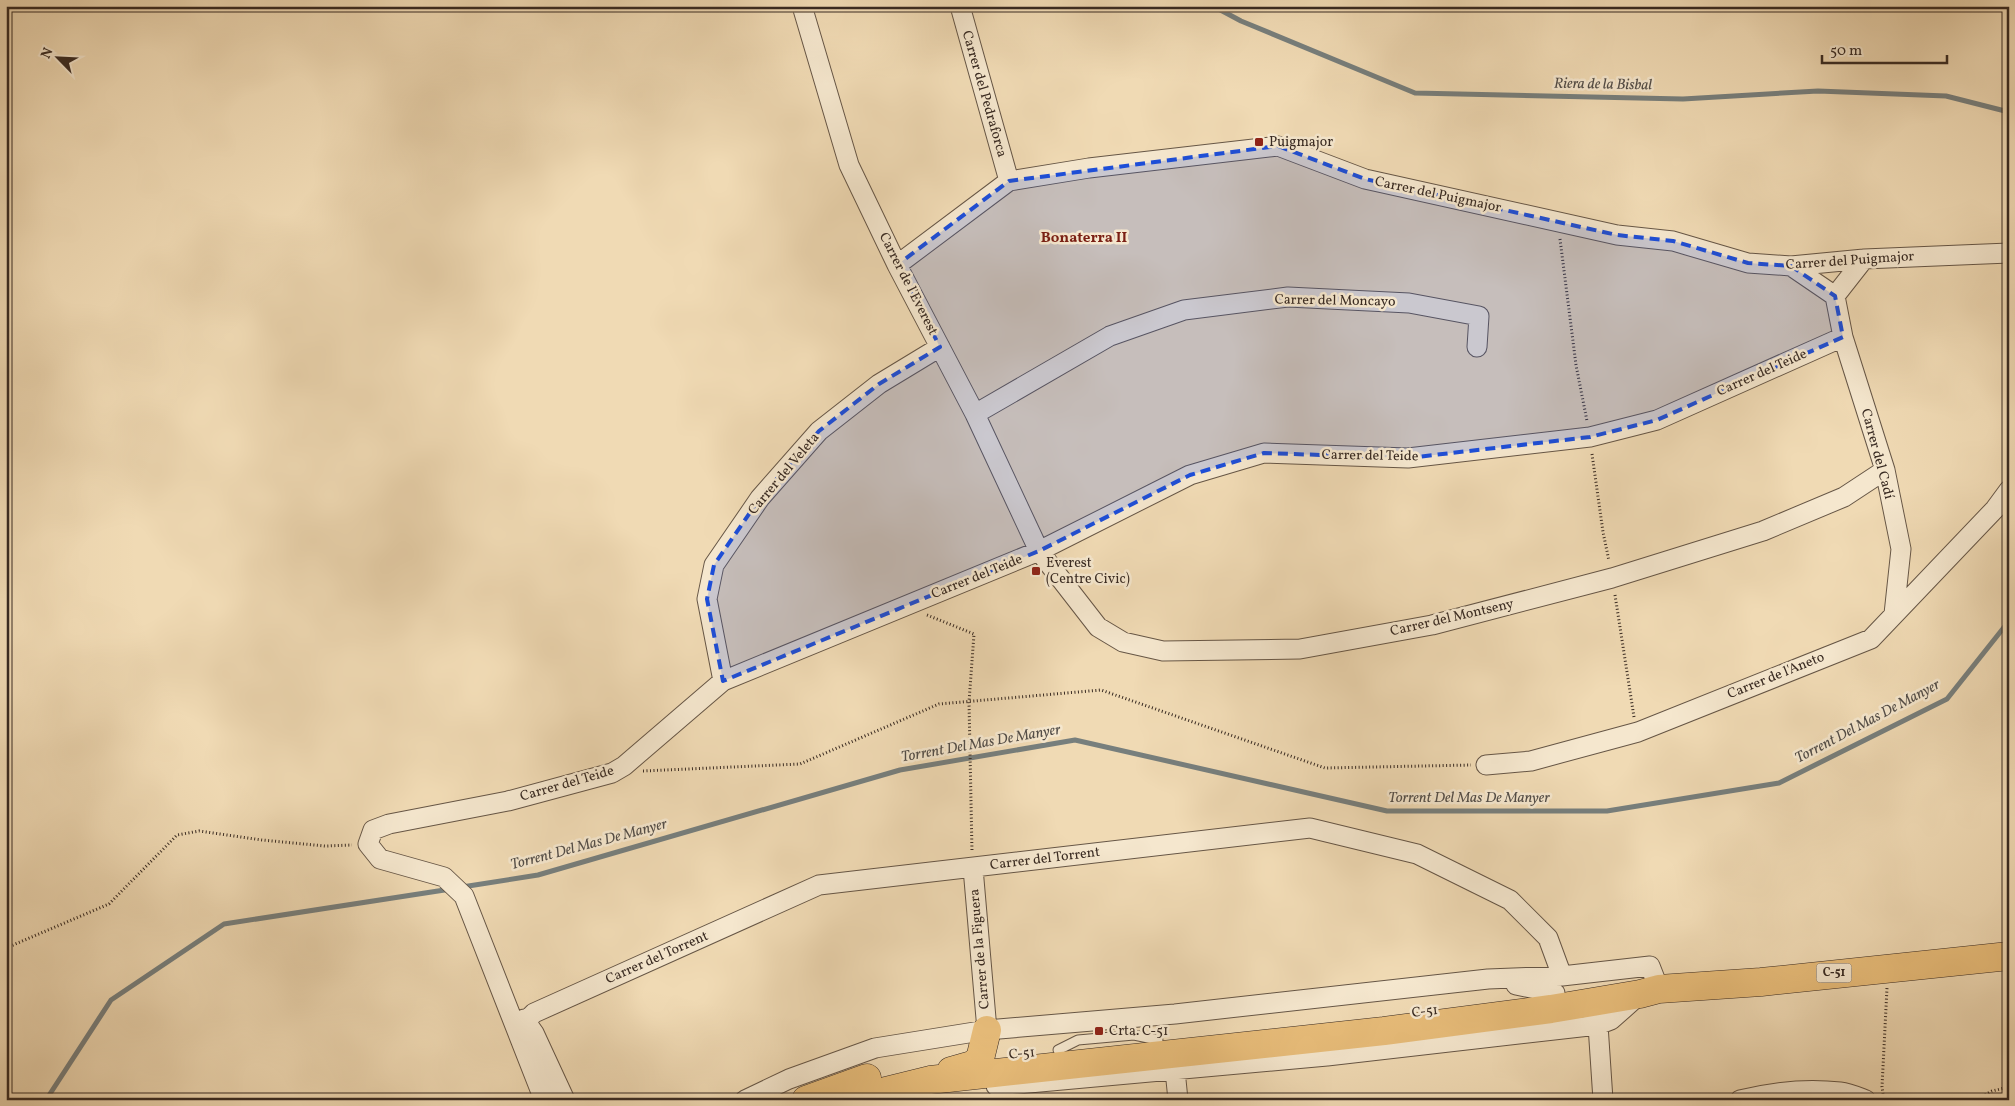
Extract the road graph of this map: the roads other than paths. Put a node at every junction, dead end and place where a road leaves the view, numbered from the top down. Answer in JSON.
{"nodes":[{"id":1,"x":802,"y":6,"type":"edge"},
{"id":2,"x":960,"y":6,"type":"edge"},
{"id":3,"x":1009,"y":181,"type":"junction"},
{"id":4,"x":2009,"y":253,"type":"edge"},
{"id":5,"x":1864,"y":259,"type":"junction"},
{"id":6,"x":897,"y":265,"type":"junction"},
{"id":7,"x":1791,"y":266,"type":"junction"},
{"id":8,"x":1835,"y":296,"type":"junction"},
{"id":9,"x":1843,"y":336,"type":"junction"},
{"id":10,"x":940,"y":347,"type":"junction"},
{"id":11,"x":1477,"y":347,"type":"dead end"},
{"id":12,"x":975,"y":414,"type":"junction"},
{"id":13,"x":1885,"y":470,"type":"junction"},
{"id":14,"x":2009,"y":490,"type":"edge"},
{"id":15,"x":1039,"y":551,"type":"junction"},
{"id":16,"x":1894,"y":614,"type":"junction"},
{"id":17,"x":723,"y":681,"type":"junction"},
{"id":18,"x":1486,"y":765,"type":"road end"},
{"id":19,"x":972,"y":868,"type":"junction"},
{"id":20,"x":2009,"y":956,"type":"edge"},
{"id":21,"x":1650,"y":983,"type":"junction"},
{"id":22,"x":1558,"y":985,"type":"junction"},
{"id":23,"x":1490,"y":991,"type":"junction"},
{"id":24,"x":508,"y":1009,"type":"junction"},
{"id":25,"x":1595,"y":1014,"type":"junction"},
{"id":26,"x":530,"y":1016,"type":"junction"},
{"id":27,"x":987,"y":1030,"type":"junction"},
{"id":28,"x":522,"y":1045,"type":"junction"},
{"id":29,"x":1170,"y":1054,"type":"junction"},
{"id":30,"x":980,"y":1059,"type":"junction"},
{"id":31,"x":544,"y":1100,"type":"edge"},
{"id":32,"x":565,"y":1100,"type":"edge"},
{"id":33,"x":745,"y":1100,"type":"edge"},
{"id":34,"x":806,"y":1100,"type":"edge"},
{"id":35,"x":843,"y":1100,"type":"edge"},
{"id":36,"x":849,"y":1100,"type":"edge"},
{"id":37,"x":904,"y":1100,"type":"edge"},
{"id":38,"x":1178,"y":1100,"type":"edge"},
{"id":39,"x":1603,"y":1100,"type":"edge"},
{"id":40,"x":1740,"y":1100,"type":"edge"},
{"id":41,"x":1866,"y":1100,"type":"edge"}],
"edges":[{"from":1,"to":6,"type":"street","name":"Carrer de l'Everest"},
{"from":2,"to":3,"type":"street","name":"Carrer del Pedraforca"},
{"from":3,"to":6,"type":"street","name":"Carrer del Puigmajor"},
{"from":3,"to":7,"type":"street","name":"Carrer del Puigmajor"},
{"from":4,"to":5,"type":"street","name":"Carrer del Puigmajor"},
{"from":5,"to":7,"type":"street","name":"Carrer del Puigmajor"},
{"from":5,"to":8,"type":"street"},
{"from":6,"to":10,"type":"street","name":"Carrer de l'Everest"},
{"from":7,"to":8,"type":"street"},
{"from":8,"to":9,"type":"street","name":"Carrer del Cadí"},
{"from":9,"to":13,"type":"street","name":"Carrer del Cadí"},
{"from":9,"to":15,"type":"street","name":"Carrer del Teide"},
{"from":10,"to":12,"type":"street","name":"Carrer de l'Everest"},
{"from":10,"to":17,"type":"street","name":"Carrer del Veleta"},
{"from":11,"to":12,"type":"street","name":"Carrer del Moncayo"},
{"from":12,"to":15,"type":"street","name":"Carrer de l'Everest"},
{"from":13,"to":15,"type":"street","name":"Carrer del Montseny"},
{"from":13,"to":16,"type":"street","name":"Carrer del Cadí"},
{"from":14,"to":16,"type":"street","name":"Carrer de l'Aneto"},
{"from":15,"to":17,"type":"street","name":"Carrer del Teide"},
{"from":16,"to":18,"type":"street","name":"Carrer de l'Aneto"},
{"from":17,"to":24,"type":"street","name":"Carrer del Teide"},
{"from":19,"to":22,"type":"street","name":"Carrer del Torrent"},
{"from":19,"to":26,"type":"street","name":"Carrer del Torrent"},
{"from":19,"to":27,"type":"street","name":"Carrer de la Figuera"},
{"from":20,"to":21,"type":"main road","number":"C-51"},
{"from":21,"to":22,"type":"main road","name":"C-51"},
{"from":21,"to":25,"type":"main road","name":"C-51"},
{"from":22,"to":23,"type":"main road","name":"C-51"},
{"from":23,"to":25,"type":"main road"},
{"from":23,"to":27,"type":"street"},
{"from":23,"to":29,"type":"main road","name":"C-51"},
{"from":24,"to":26,"type":"street"},
{"from":24,"to":28,"type":"street"},
{"from":25,"to":29,"type":"main road","name":"C-51"},
{"from":25,"to":39,"type":"street"},
{"from":26,"to":28,"type":"street"},
{"from":26,"to":32,"type":"street"},
{"from":27,"to":30,"type":"main road"},
{"from":27,"to":33,"type":"street"},
{"from":28,"to":31,"type":"street"},
{"from":29,"to":30,"type":"main road","name":"C-51"},
{"from":29,"to":36,"type":"main road","name":"C-51"},
{"from":29,"to":37,"type":"street"},
{"from":29,"to":38,"type":"street"},
{"from":30,"to":34,"type":"main road","name":"C-51"},
{"from":30,"to":35,"type":"main road"},
{"from":40,"to":41,"type":"street"}]}
